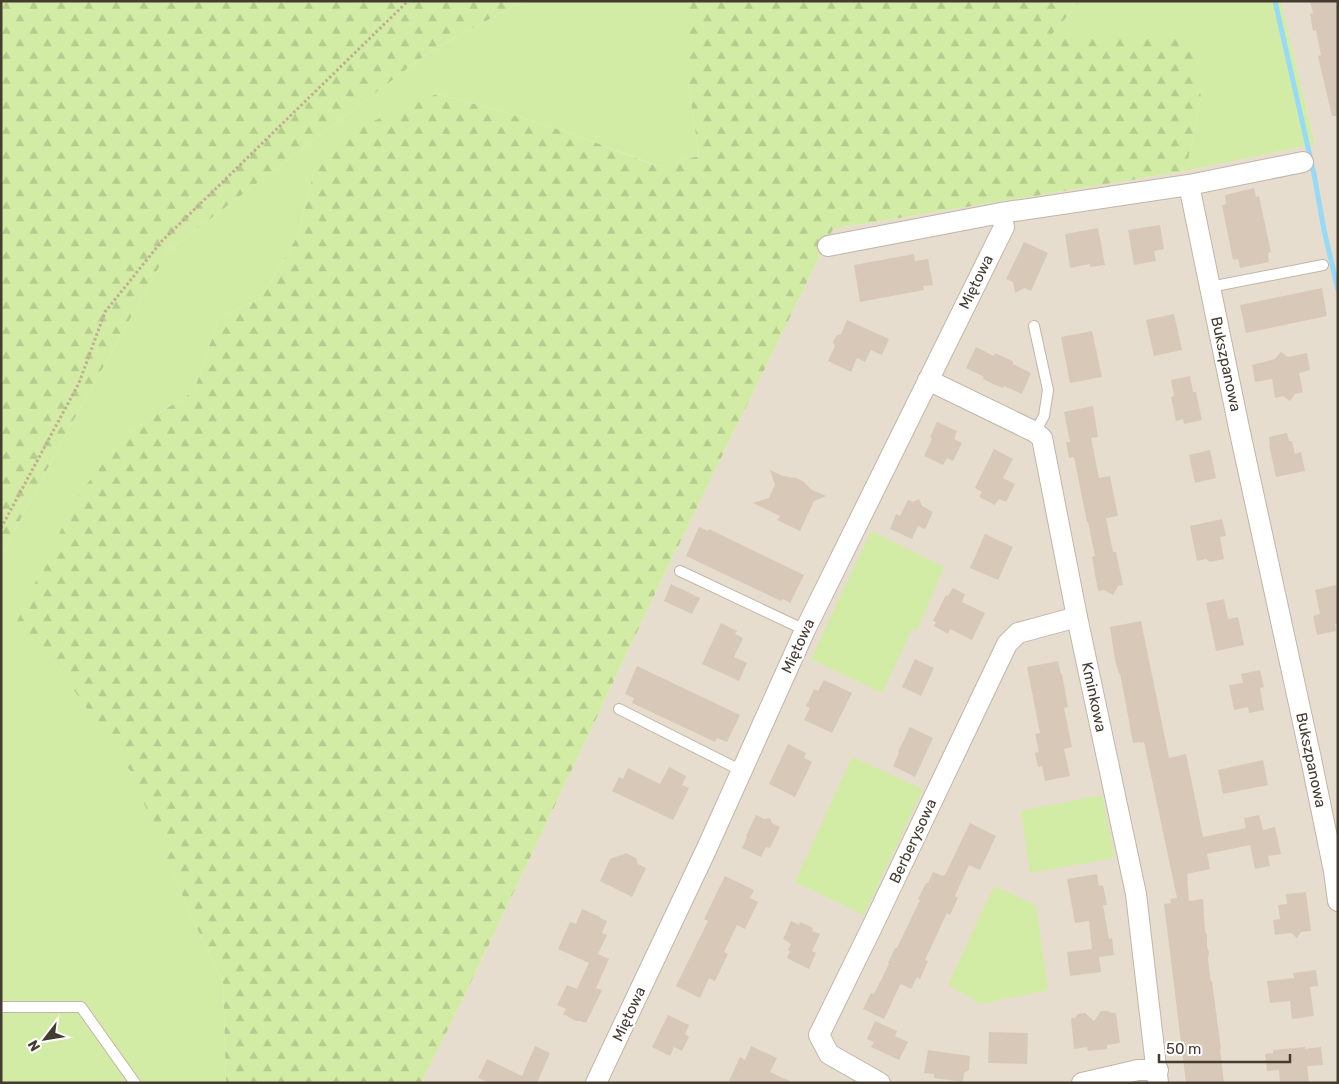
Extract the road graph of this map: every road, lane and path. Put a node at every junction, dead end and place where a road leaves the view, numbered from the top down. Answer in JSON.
{"nodes":[{"id":1,"x":408,"y":1,"type":"edge"},
{"id":2,"x":1302,"y":162,"type":"dead end"},
{"id":3,"x":1189,"y":186,"type":"junction"},
{"id":4,"x":1001,"y":213,"type":"junction"},
{"id":5,"x":828,"y":246,"type":"dead end"},
{"id":6,"x":1323,"y":265,"type":"dead end"},
{"id":7,"x":1210,"y":287,"type":"junction"},
{"id":8,"x":1034,"y":326,"type":"dead end"},
{"id":9,"x":928,"y":380,"type":"junction"},
{"id":10,"x":1035,"y":432,"type":"junction"},
{"id":11,"x":1,"y":528,"type":"edge"},
{"id":12,"x":680,"y":572,"type":"dead end"},
{"id":13,"x":1077,"y":617,"type":"junction"},
{"id":14,"x":805,"y":630,"type":"junction"},
{"id":15,"x":619,"y":709,"type":"dead end"},
{"id":16,"x":742,"y":770,"type":"junction"},
{"id":17,"x":1338,"y":901,"type":"edge"},
{"id":18,"x":1,"y":1007,"type":"edge"},
{"id":19,"x":1158,"y":1076,"type":"edge"},
{"id":20,"x":135,"y":1083,"type":"edge"},
{"id":21,"x":596,"y":1083,"type":"edge"},
{"id":22,"x":880,"y":1083,"type":"edge"},
{"id":23,"x":1082,"y":1083,"type":"edge"}],
"edges":[{"from":1,"to":11,"type":"path"},
{"from":2,"to":3,"type":"street"},
{"from":3,"to":4,"type":"street"},
{"from":3,"to":7,"type":"street","name":"Bukszpanowa"},
{"from":4,"to":5,"type":"street"},
{"from":4,"to":9,"type":"street","name":"Miętowa"},
{"from":6,"to":7,"type":"lane"},
{"from":7,"to":17,"type":"street","name":"Bukszpanowa"},
{"from":8,"to":10,"type":"lane"},
{"from":9,"to":10,"type":"street"},
{"from":9,"to":14,"type":"street","name":"Miętowa"},
{"from":10,"to":13,"type":"street","name":"Kminkowa"},
{"from":12,"to":14,"type":"lane"},
{"from":13,"to":19,"type":"street","name":"Kminkowa"},
{"from":13,"to":22,"type":"street","name":"Berberysowa"},
{"from":14,"to":16,"type":"street","name":"Miętowa"},
{"from":15,"to":16,"type":"lane"},
{"from":16,"to":21,"type":"street","name":"Miętowa"},
{"from":18,"to":20,"type":"lane"},
{"from":19,"to":23,"type":"street"}]}
